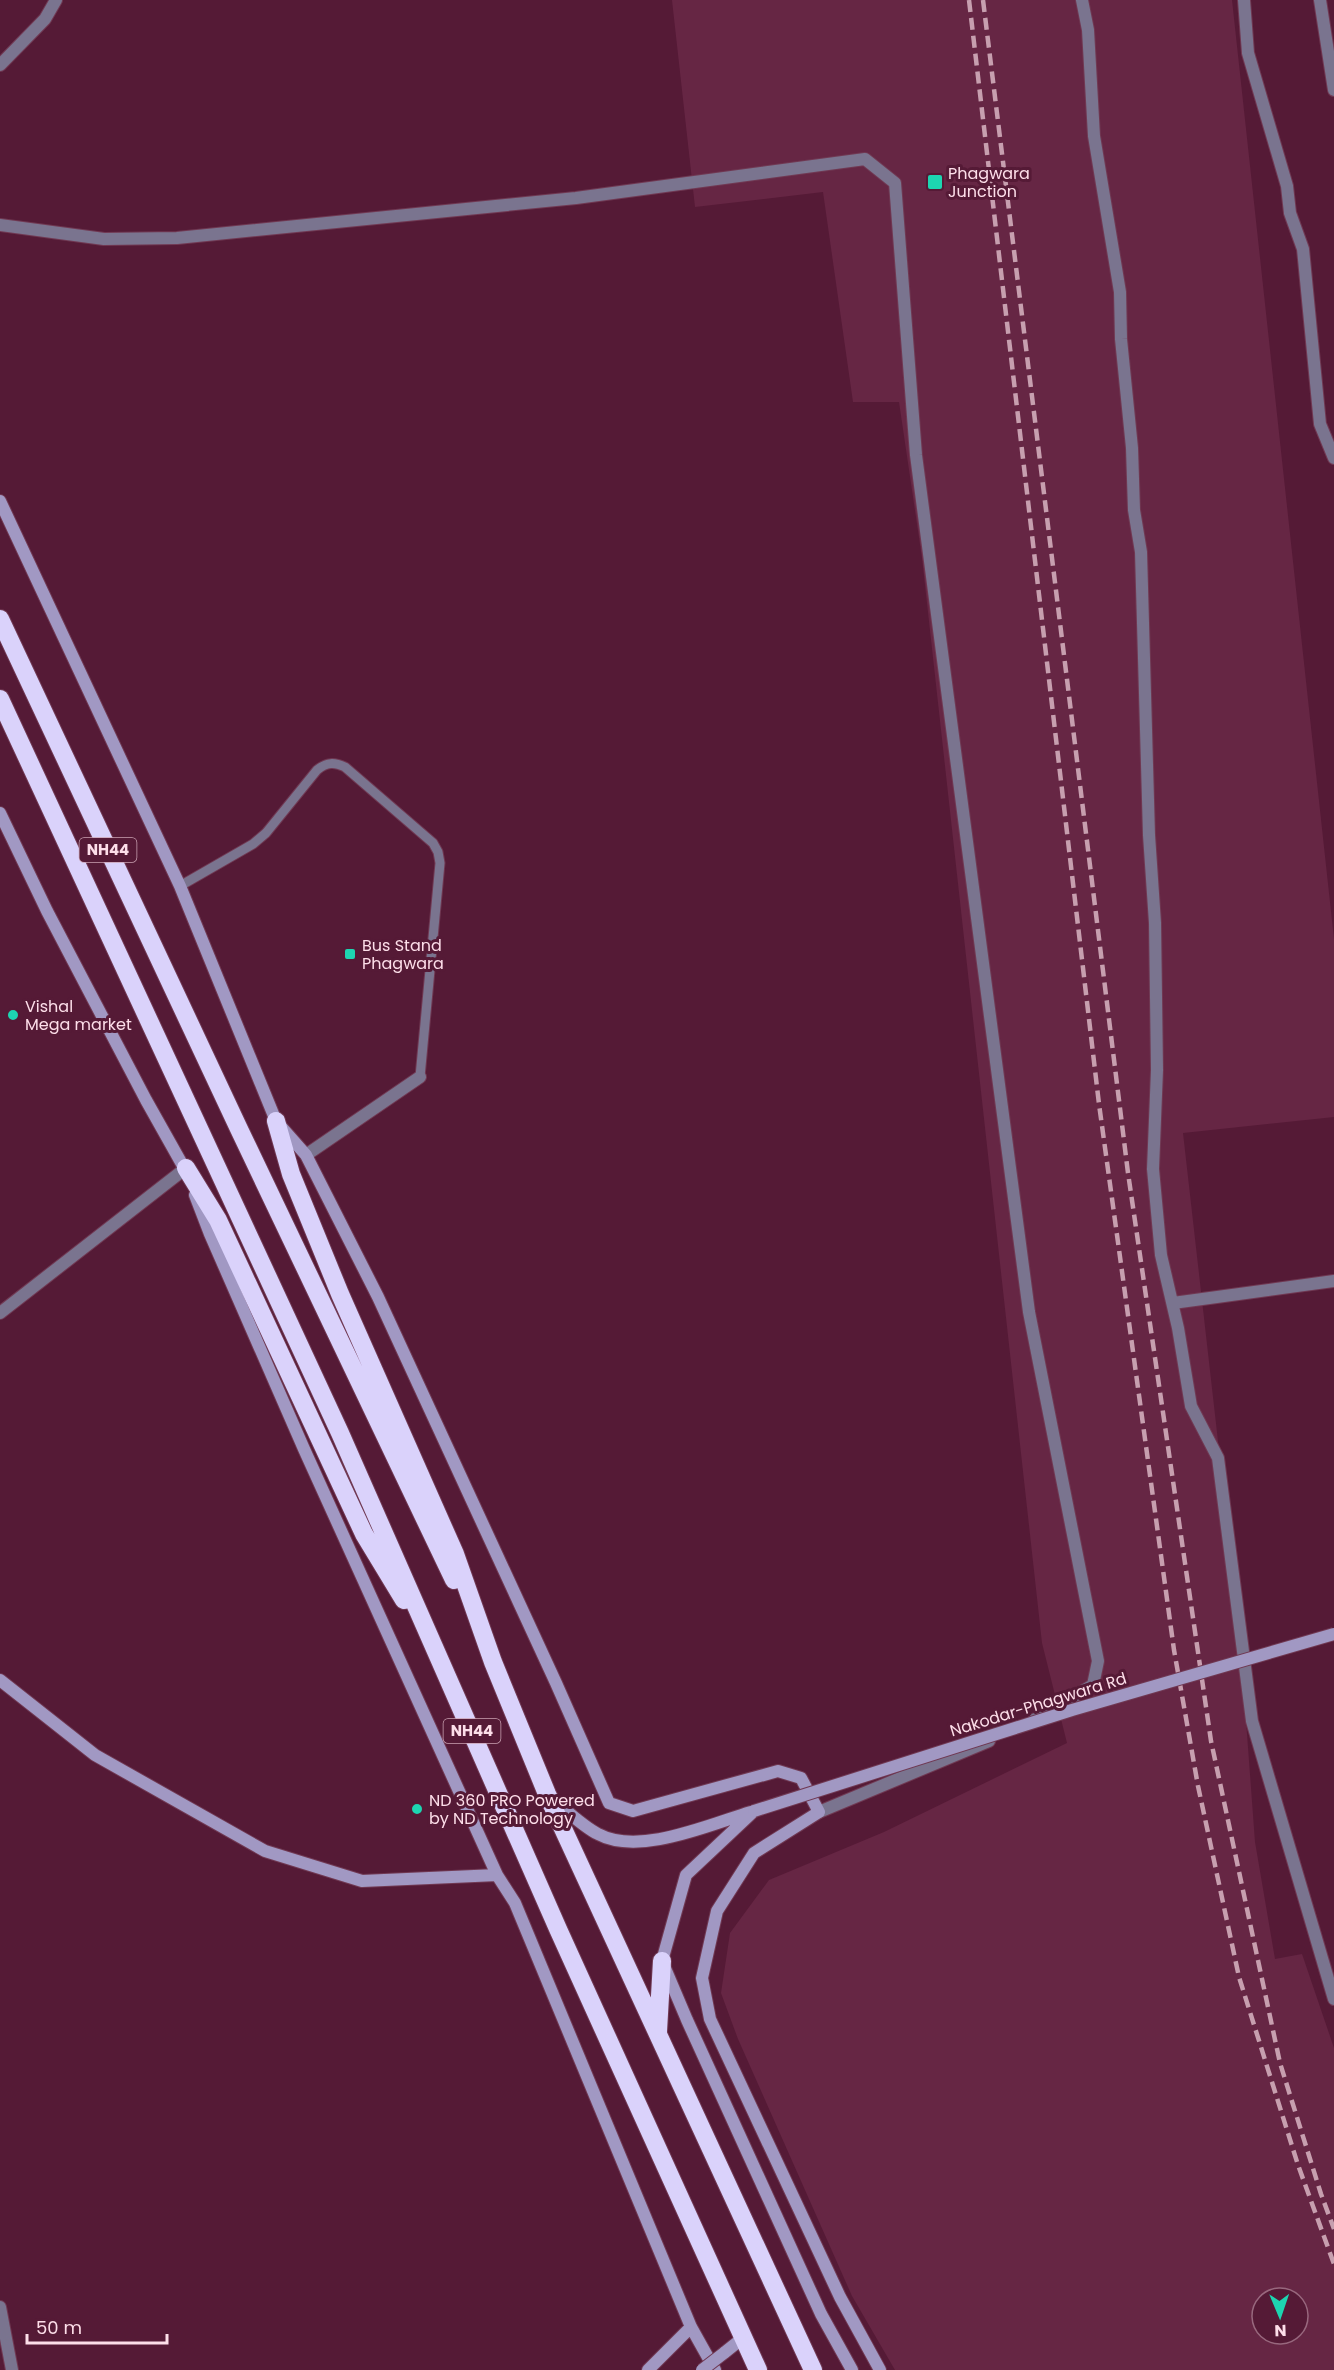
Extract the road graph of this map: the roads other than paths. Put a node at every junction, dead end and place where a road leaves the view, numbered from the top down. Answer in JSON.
{"nodes":[{"id":1,"x":56,"y":0,"type":"edge"},
{"id":2,"x":1082,"y":0,"type":"edge"},
{"id":3,"x":1244,"y":0,"type":"edge"},
{"id":4,"x":1320,"y":0,"type":"edge"},
{"id":5,"x":0,"y":65,"type":"edge"},
{"id":6,"x":1334,"y":90,"type":"edge"},
{"id":7,"x":0,"y":225,"type":"edge"},
{"id":8,"x":1334,"y":458,"type":"edge"},
{"id":9,"x":0,"y":501,"type":"edge"},
{"id":10,"x":0,"y":619,"type":"edge"},
{"id":11,"x":0,"y":699,"type":"edge"},
{"id":12,"x":0,"y":813,"type":"edge"},
{"id":13,"x":180,"y":886,"type":"junction"},
{"id":14,"x":420,"y":1077,"type":"joint"},
{"id":15,"x":276,"y":1121,"type":"junction"},
{"id":16,"x":306,"y":1155,"type":"junction"},
{"id":17,"x":186,"y":1168,"type":"junction"},
{"id":18,"x":1334,"y":1281,"type":"edge"},
{"id":19,"x":1173,"y":1303,"type":"junction"},
{"id":20,"x":0,"y":1313,"type":"edge"},
{"id":21,"x":1334,"y":1634,"type":"edge"},
{"id":22,"x":493,"y":1662,"type":"junction"},
{"id":23,"x":445,"y":1668,"type":"junction"},
{"id":24,"x":0,"y":1680,"type":"edge"},
{"id":25,"x":547,"y":1794,"type":"junction"},
{"id":26,"x":754,"y":1811,"type":"junction"},
{"id":27,"x":819,"y":1812,"type":"junction"},
{"id":28,"x":497,"y":1875,"type":"junction"},
{"id":29,"x":662,"y":1961,"type":"junction"},
{"id":30,"x":1334,"y":1999,"type":"edge"},
{"id":31,"x":657,"y":2035,"type":"junction"},
{"id":32,"x":0,"y":2307,"type":"edge"},
{"id":33,"x":691,"y":2327,"type":"junction"},
{"id":34,"x":744,"y":2337,"type":"junction"},
{"id":35,"x":12,"y":2370,"type":"edge"},
{"id":36,"x":648,"y":2370,"type":"edge"},
{"id":37,"x":702,"y":2370,"type":"edge"},
{"id":38,"x":716,"y":2370,"type":"edge"},
{"id":39,"x":758,"y":2370,"type":"edge"},
{"id":40,"x":813,"y":2370,"type":"edge"},
{"id":41,"x":852,"y":2370,"type":"edge"},
{"id":42,"x":880,"y":2370,"type":"edge"}],
"edges":[{"from":1,"to":5,"type":"street"},
{"from":2,"to":19,"type":"street"},
{"from":3,"to":8,"type":"street"},
{"from":4,"to":6,"type":"street"},
{"from":7,"to":27,"type":"street"},
{"from":9,"to":13,"type":"main road"},
{"from":10,"to":22,"type":"highway","number":"NH44"},
{"from":11,"to":23,"type":"highway","number":"NH44"},
{"from":12,"to":17,"type":"main road"},
{"from":13,"to":14,"type":"lane"},
{"from":13,"to":15,"type":"main road"},
{"from":14,"to":16,"type":"street"},
{"from":15,"to":16,"type":"main road"},
{"from":15,"to":22,"type":"highway"},
{"from":16,"to":27,"type":"main road"},
{"from":17,"to":20,"type":"street"},
{"from":17,"to":23,"type":"highway"},
{"from":17,"to":28,"type":"main road"},
{"from":18,"to":19,"type":"street"},
{"from":19,"to":30,"type":"street"},
{"from":21,"to":26,"type":"main road","name":"Nakodar-Phagwara Rd","bridge":true},
{"from":22,"to":25,"type":"highway","number":"NH44"},
{"from":23,"to":34,"type":"highway","number":"NH44"},
{"from":24,"to":28,"type":"main road"},
{"from":25,"to":26,"type":"main road","name":"Nakodar-Phagwara Rd"},
{"from":25,"to":31,"type":"highway","number":"NH44"},
{"from":26,"to":29,"type":"main road"},
{"from":27,"to":42,"type":"main road"},
{"from":28,"to":33,"type":"main road"},
{"from":29,"to":31,"type":"highway"},
{"from":29,"to":41,"type":"main road"},
{"from":31,"to":40,"type":"highway","number":"NH44"},
{"from":32,"to":35,"type":"street"},
{"from":33,"to":36,"type":"main road"},
{"from":33,"to":38,"type":"main road"},
{"from":34,"to":37,"type":"main road","bridge":true},
{"from":34,"to":39,"type":"highway","number":"NH44"}]}
